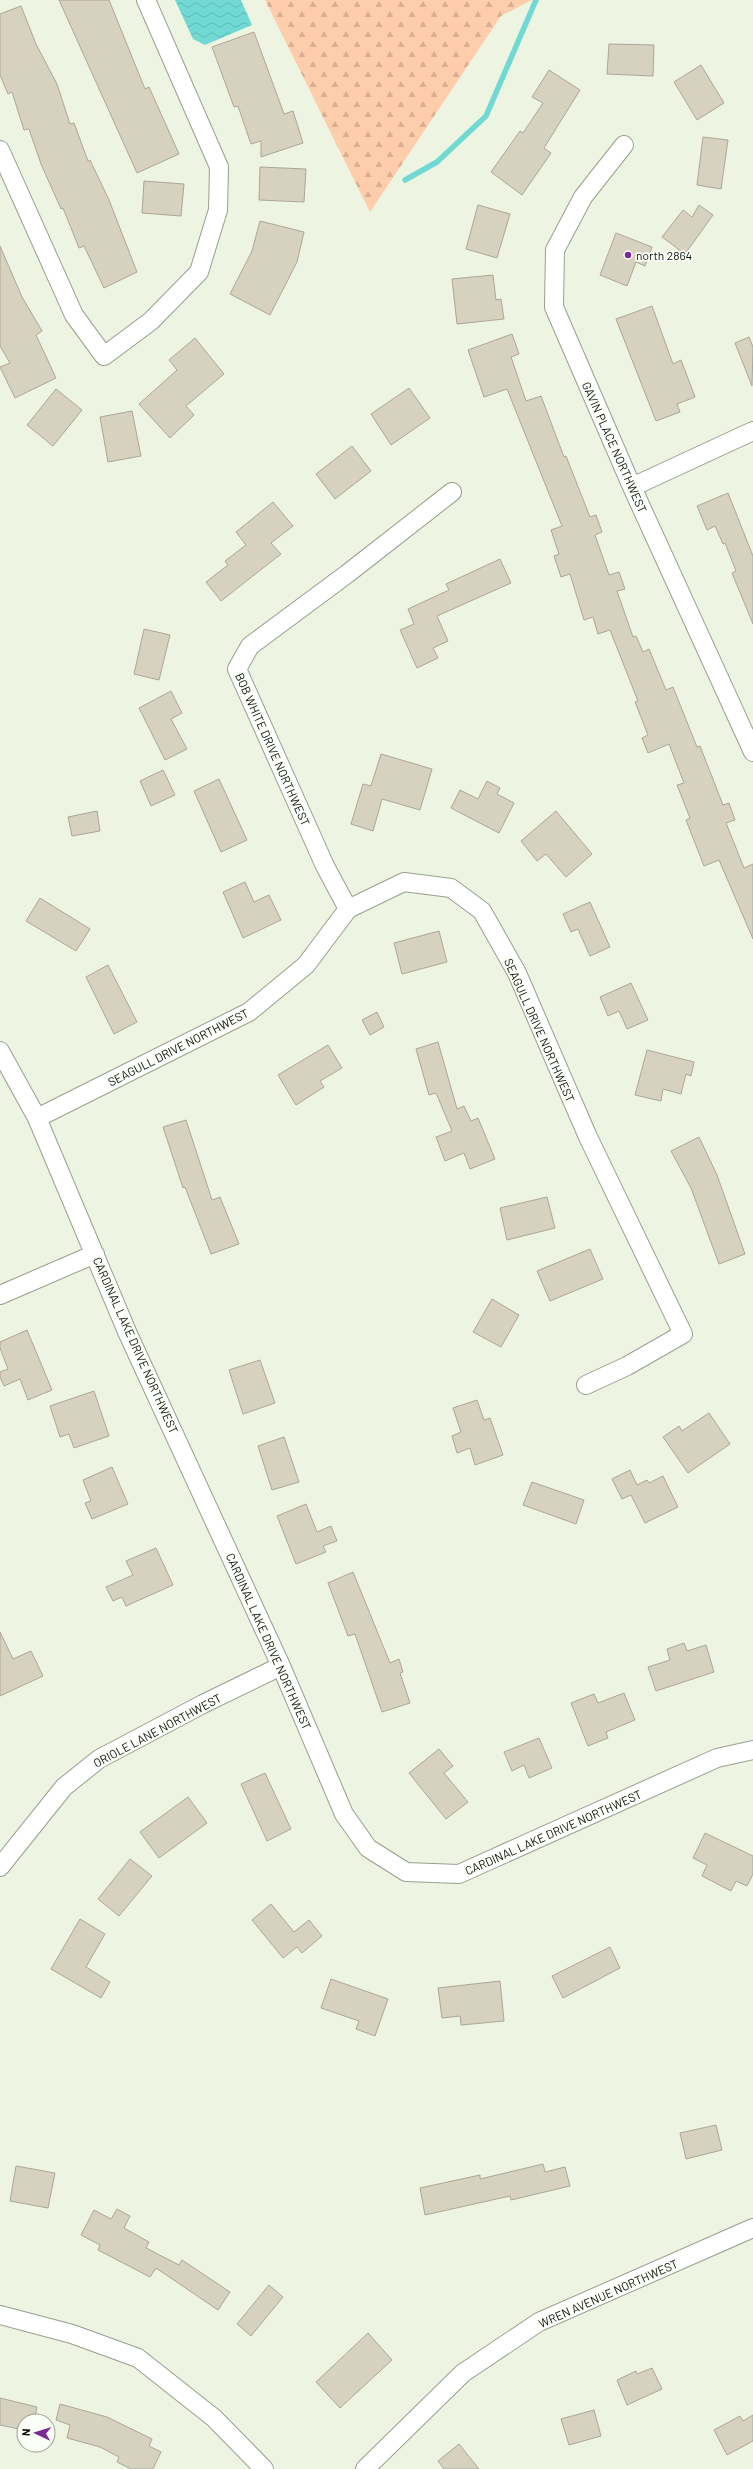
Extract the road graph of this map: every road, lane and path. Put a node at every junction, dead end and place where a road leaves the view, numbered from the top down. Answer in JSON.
{"nodes":[{"id":1,"x":146,"y":0,"type":"edge"},
{"id":2,"x":624,"y":145,"type":"dead end"},
{"id":3,"x":0,"y":150,"type":"edge"},
{"id":4,"x":753,"y":431,"type":"edge"},
{"id":5,"x":632,"y":487,"type":"junction"},
{"id":6,"x":452,"y":492,"type":"dead end"},
{"id":7,"x":748,"y":729,"type":"edge"},
{"id":8,"x":753,"y":752,"type":"edge"},
{"id":9,"x":348,"y":909,"type":"junction"},
{"id":10,"x":0,"y":1051,"type":"edge"},
{"id":11,"x":37,"y":1118,"type":"junction"},
{"id":12,"x":96,"y":1254,"type":"junction"},
{"id":13,"x":0,"y":1295,"type":"edge"},
{"id":14,"x":586,"y":1385,"type":"dead end"},
{"id":15,"x":281,"y":1666,"type":"junction"},
{"id":16,"x":753,"y":1750,"type":"edge"},
{"id":17,"x":0,"y":1867,"type":"edge"},
{"id":18,"x":753,"y":2228,"type":"edge"},
{"id":19,"x":0,"y":2315,"type":"edge"},
{"id":20,"x":264,"y":2469,"type":"edge"},
{"id":21,"x":365,"y":2469,"type":"edge"}],
"edges":[{"from":1,"to":3,"type":"street"},
{"from":2,"to":5,"type":"street","name":"GAVIN PLACE NORTHWEST"},
{"from":4,"to":5,"type":"street"},
{"from":5,"to":7,"type":"street","name":"GAVIN PLACE NORTHWEST"},
{"from":6,"to":9,"type":"street","name":"BOB WHITE DRIVE NORTHWEST"},
{"from":7,"to":8,"type":"street","name":"GAVIN PLACE NORTHWEST"},
{"from":9,"to":11,"type":"street","name":"SEAGULL DRIVE NORTHWEST"},
{"from":9,"to":14,"type":"street","name":"SEAGULL DRIVE NORTHWEST"},
{"from":10,"to":11,"type":"street","name":"CARDINAL LAKE DRIVE NORTHWEST"},
{"from":11,"to":12,"type":"street","name":"CARDINAL LAKE DRIVE NORTHWEST"},
{"from":12,"to":13,"type":"street"},
{"from":12,"to":15,"type":"street","name":"CARDINAL LAKE DRIVE NORTHWEST"},
{"from":15,"to":16,"type":"street","name":"CARDINAL LAKE DRIVE NORTHWEST"},
{"from":15,"to":17,"type":"street","name":"ORIOLE LANE NORTHWEST"},
{"from":18,"to":21,"type":"street","name":"WREN AVENUE NORTHWEST"},
{"from":19,"to":20,"type":"street"}]}
